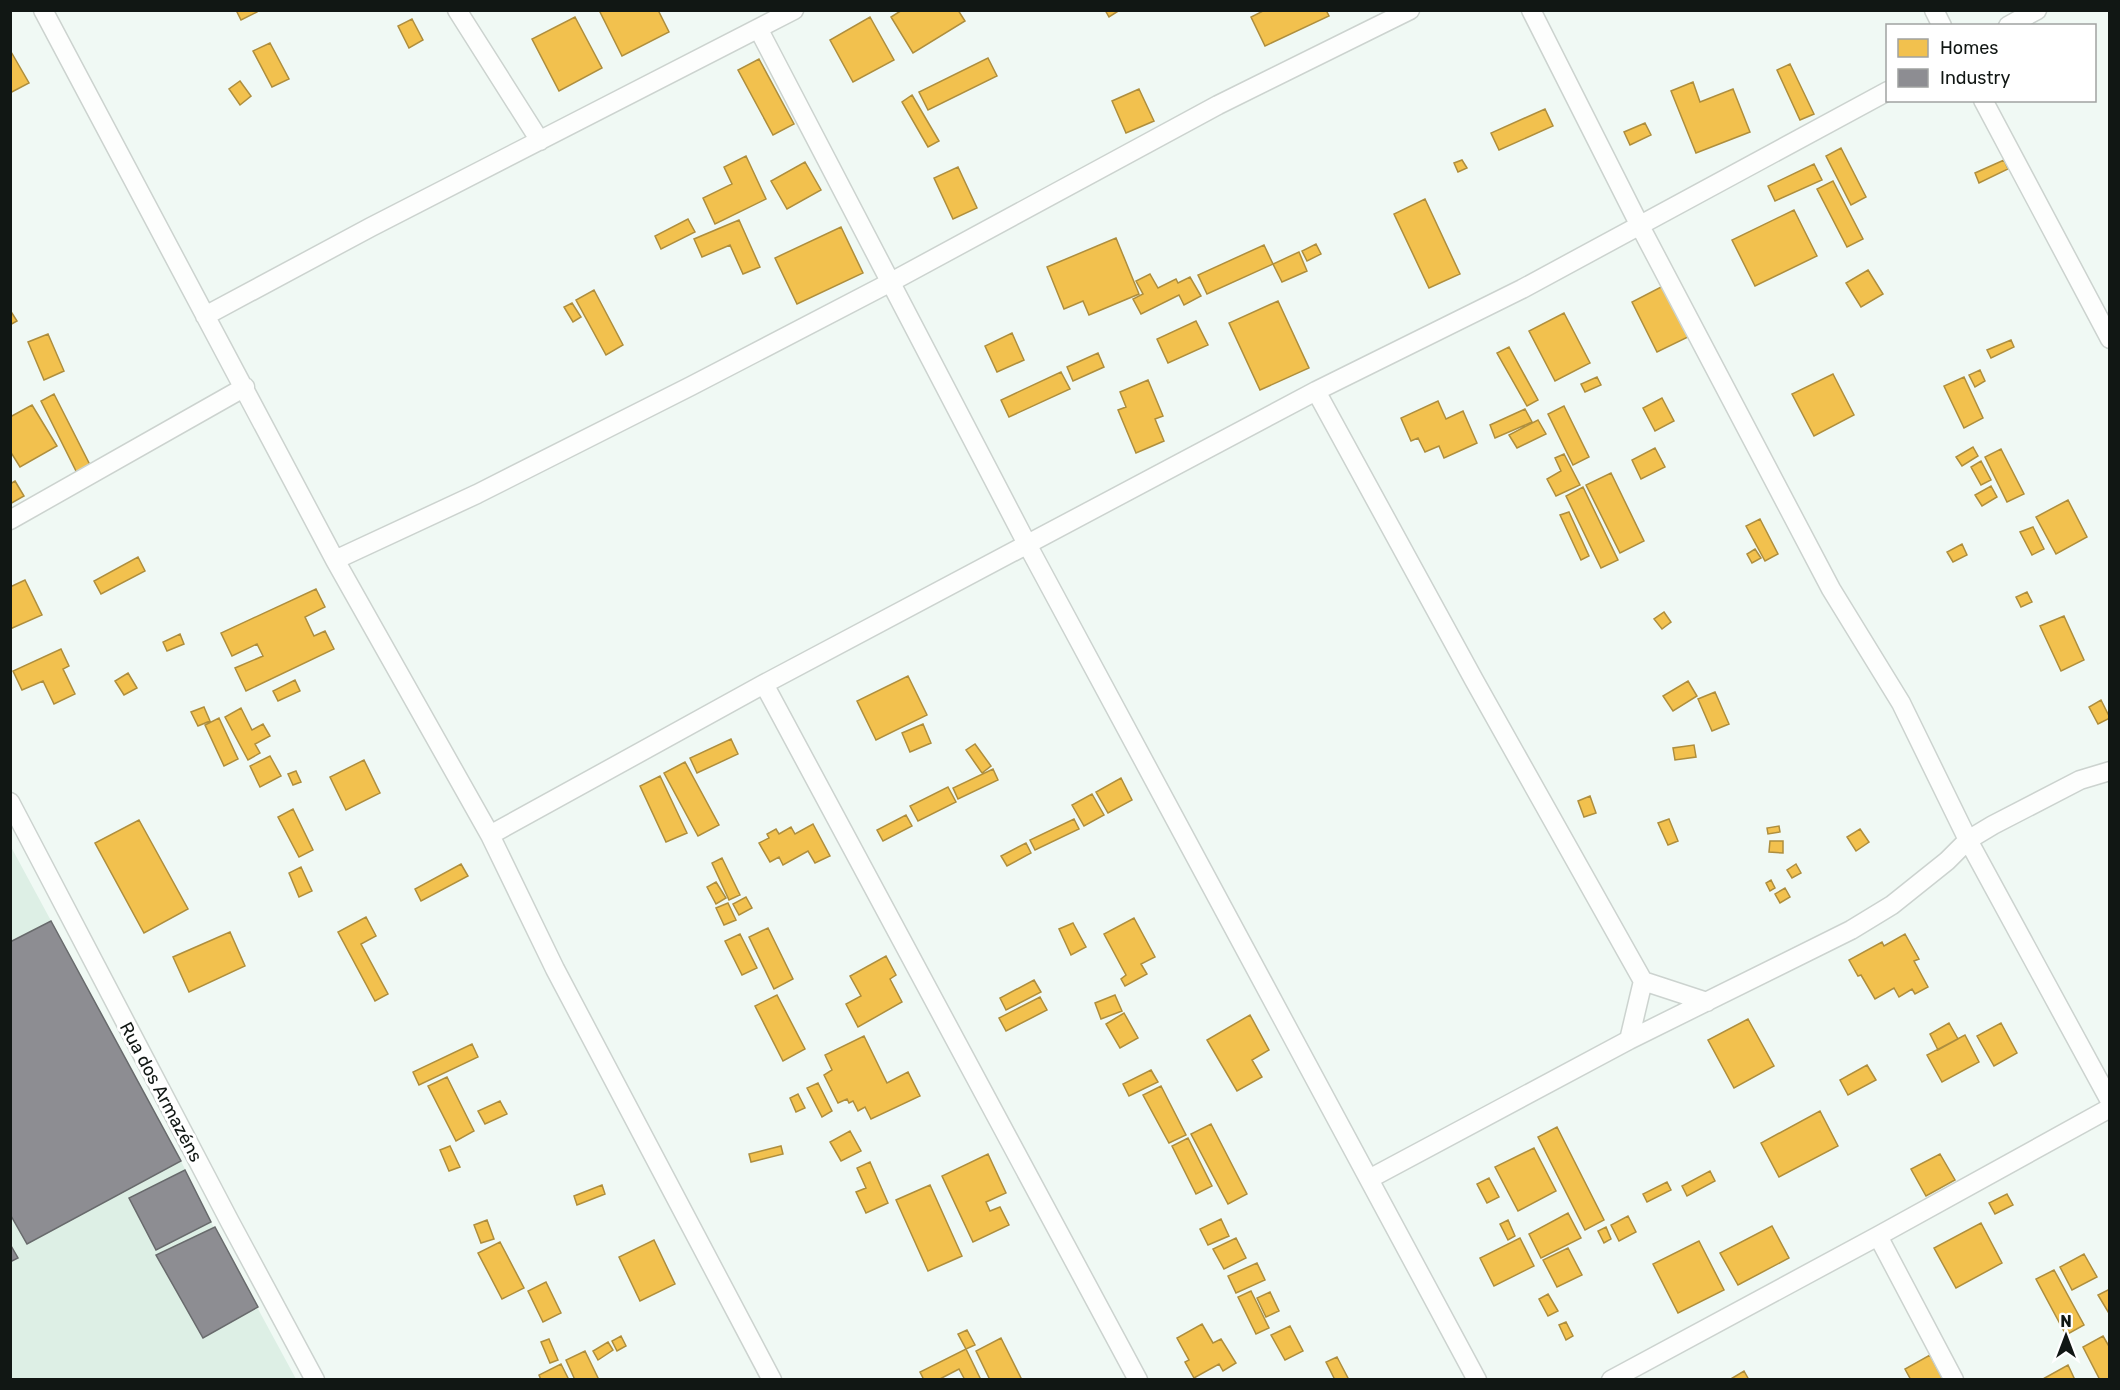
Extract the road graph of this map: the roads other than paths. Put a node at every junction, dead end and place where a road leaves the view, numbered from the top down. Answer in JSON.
{"nodes":[{"id":1,"x":44,"y":10,"type":"edge"},
{"id":2,"x":457,"y":10,"type":"edge"},
{"id":3,"x":794,"y":10,"type":"edge"},
{"id":4,"x":1410,"y":10,"type":"edge"},
{"id":5,"x":1531,"y":10,"type":"edge"},
{"id":6,"x":1934,"y":10,"type":"edge"},
{"id":7,"x":2037,"y":10,"type":"edge"},
{"id":8,"x":1941,"y":24,"type":"edge"},
{"id":9,"x":2012,"y":24,"type":"edge"},
{"id":10,"x":759,"y":30,"type":"junction"},
{"id":11,"x":1886,"y":92,"type":"edge"},
{"id":12,"x":1984,"y":102,"type":"edge"},
{"id":13,"x":540,"y":141,"type":"junction"},
{"id":14,"x":1640,"y":226,"type":"junction"},
{"id":15,"x":891,"y":282,"type":"junction"},
{"id":16,"x":205,"y":316,"type":"junction"},
{"id":17,"x":2109,"y":339,"type":"edge"},
{"id":18,"x":245,"y":387,"type":"junction"},
{"id":19,"x":1317,"y":391,"type":"junction"},
{"id":20,"x":10,"y":520,"type":"edge"},
{"id":21,"x":1027,"y":544,"type":"junction"},
{"id":22,"x":335,"y":560,"type":"junction"},
{"id":23,"x":764,"y":684,"type":"junction"},
{"id":24,"x":2109,"y":771,"type":"edge"},
{"id":25,"x":10,"y":802,"type":"edge"},
{"id":26,"x":490,"y":835,"type":"junction"},
{"id":27,"x":1968,"y":840,"type":"junction"},
{"id":28,"x":1643,"y":981,"type":"junction"},
{"id":29,"x":1707,"y":1002,"type":"junction"},
{"id":30,"x":1629,"y":1040,"type":"junction"},
{"id":31,"x":2109,"y":1101,"type":"edge"},
{"id":32,"x":2109,"y":1108,"type":"edge"},
{"id":33,"x":1369,"y":1179,"type":"junction"},
{"id":34,"x":1878,"y":1236,"type":"junction"},
{"id":35,"x":315,"y":1380,"type":"edge"},
{"id":36,"x":772,"y":1380,"type":"edge"},
{"id":37,"x":1138,"y":1380,"type":"edge"},
{"id":38,"x":1477,"y":1380,"type":"edge"},
{"id":39,"x":1611,"y":1380,"type":"edge"},
{"id":40,"x":1954,"y":1380,"type":"edge"}],
"edges":[{"from":1,"to":16,"type":"street"},
{"from":2,"to":13,"type":"street"},
{"from":3,"to":10,"type":"street"},
{"from":4,"to":15,"type":"street"},
{"from":5,"to":14,"type":"street"},
{"from":6,"to":8,"type":"street"},
{"from":7,"to":9,"type":"street"},
{"from":10,"to":13,"type":"street"},
{"from":10,"to":15,"type":"street"},
{"from":11,"to":14,"type":"street"},
{"from":12,"to":17,"type":"street"},
{"from":13,"to":16,"type":"street"},
{"from":14,"to":19,"type":"street"},
{"from":14,"to":27,"type":"street"},
{"from":15,"to":21,"type":"street"},
{"from":15,"to":22,"type":"street"},
{"from":16,"to":18,"type":"street"},
{"from":18,"to":20,"type":"street"},
{"from":18,"to":22,"type":"street"},
{"from":19,"to":21,"type":"street"},
{"from":19,"to":28,"type":"street"},
{"from":21,"to":23,"type":"street"},
{"from":21,"to":33,"type":"street"},
{"from":22,"to":26,"type":"street"},
{"from":23,"to":26,"type":"street"},
{"from":23,"to":37,"type":"street"},
{"from":24,"to":27,"type":"street"},
{"from":25,"to":35,"type":"street","name":"Rua dos Armazéns"},
{"from":26,"to":36,"type":"street"},
{"from":27,"to":29,"type":"street"},
{"from":27,"to":31,"type":"street"},
{"from":28,"to":29,"type":"street"},
{"from":28,"to":30,"type":"street"},
{"from":29,"to":30,"type":"street"},
{"from":30,"to":33,"type":"street"},
{"from":32,"to":34,"type":"street"},
{"from":33,"to":38,"type":"street"},
{"from":34,"to":39,"type":"street"},
{"from":34,"to":40,"type":"street"}]}
